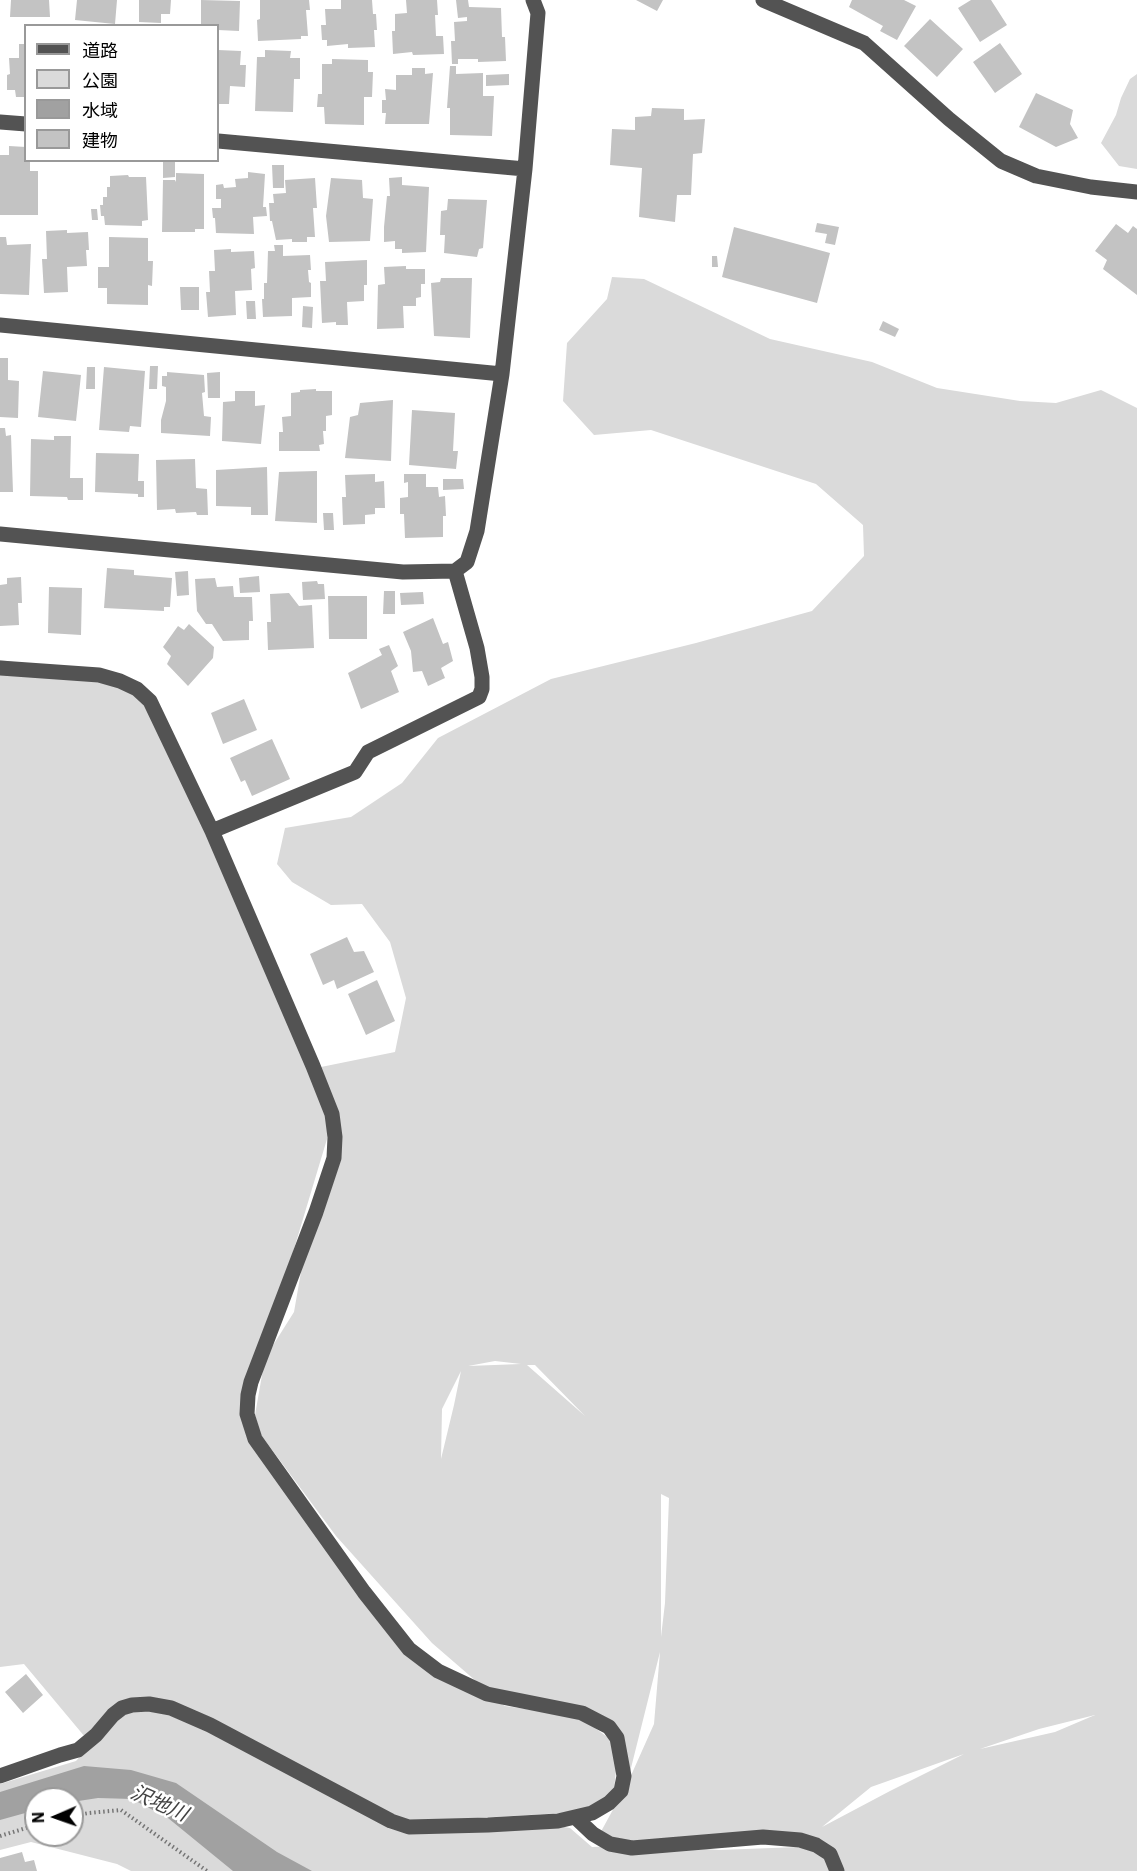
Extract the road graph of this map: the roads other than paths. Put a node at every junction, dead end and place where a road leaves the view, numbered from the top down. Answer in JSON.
{"nodes":[{"id":1,"x":533,"y":0,"type":"edge"},
{"id":2,"x":763,"y":0,"type":"edge"},
{"id":3,"x":0,"y":122,"type":"edge"},
{"id":4,"x":24,"y":124,"type":"edge"},
{"id":5,"x":219,"y":141,"type":"edge"},
{"id":6,"x":525,"y":169,"type":"junction"},
{"id":7,"x":1137,"y":192,"type":"edge"},
{"id":8,"x":0,"y":325,"type":"edge"},
{"id":9,"x":502,"y":374,"type":"junction"},
{"id":10,"x":0,"y":534,"type":"edge"},
{"id":11,"x":455,"y":571,"type":"junction"},
{"id":12,"x":0,"y":668,"type":"edge"},
{"id":13,"x":213,"y":831,"type":"junction"},
{"id":14,"x":0,"y":1776,"type":"edge"},
{"id":15,"x":575,"y":1817,"type":"junction"},
{"id":16,"x":837,"y":1871,"type":"edge"}],
"edges":[{"from":1,"to":6,"type":"street"},
{"from":2,"to":7,"type":"street"},
{"from":3,"to":4,"type":"street"},
{"from":5,"to":6,"type":"street"},
{"from":6,"to":9,"type":"street"},
{"from":8,"to":9,"type":"street"},
{"from":9,"to":11,"type":"street"},
{"from":10,"to":11,"type":"street"},
{"from":11,"to":13,"type":"street"},
{"from":12,"to":13,"type":"street"},
{"from":13,"to":15,"type":"street"},
{"from":14,"to":15,"type":"street"},
{"from":15,"to":16,"type":"street"}]}
